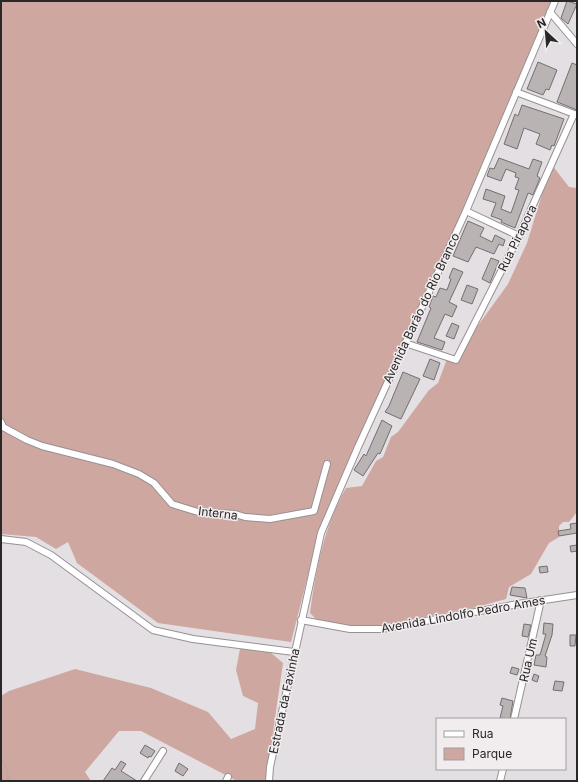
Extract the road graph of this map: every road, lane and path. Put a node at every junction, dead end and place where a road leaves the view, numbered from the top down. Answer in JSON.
{"nodes":[{"id":1,"x":555,"y":1,"type":"edge"},
{"id":2,"x":550,"y":12,"type":"junction"},
{"id":3,"x":577,"y":44,"type":"edge"},
{"id":4,"x":516,"y":92,"type":"junction"},
{"id":5,"x":576,"y":114,"type":"edge"},
{"id":6,"x":466,"y":211,"type":"junction"},
{"id":7,"x":519,"y":236,"type":"junction"},
{"id":8,"x":406,"y":343,"type":"junction"},
{"id":9,"x":1,"y":422,"type":"edge"},
{"id":10,"x":327,"y":464,"type":"dead end"},
{"id":11,"x":1,"y":539,"type":"edge"},
{"id":12,"x":577,"y":595,"type":"edge"},
{"id":13,"x":541,"y":600,"type":"junction"},
{"id":14,"x":301,"y":620,"type":"junction"},
{"id":15,"x":294,"y":652,"type":"junction"},
{"id":16,"x":514,"y":718,"type":"edge"},
{"id":17,"x":163,"y":751,"type":"dead end"},
{"id":18,"x":1,"y":759,"type":"edge"},
{"id":19,"x":503,"y":770,"type":"edge"},
{"id":20,"x":8,"y":781,"type":"edge"},
{"id":21,"x":144,"y":781,"type":"edge"},
{"id":22,"x":269,"y":781,"type":"edge"},
{"id":23,"x":500,"y":781,"type":"edge"}],
"edges":[{"from":1,"to":2,"type":"street","name":"Avenida Barão do Rio Branco"},
{"from":2,"to":3,"type":"street"},
{"from":2,"to":4,"type":"street","name":"Avenida Barão do Rio Branco"},
{"from":4,"to":5,"type":"street"},
{"from":4,"to":6,"type":"street","name":"Avenida Barão do Rio Branco"},
{"from":5,"to":7,"type":"street","name":"Rua Pirapora"},
{"from":6,"to":7,"type":"street"},
{"from":6,"to":8,"type":"street","name":"Avenida Barão do Rio Branco"},
{"from":7,"to":8,"type":"street","name":"Rua Pirapora"},
{"from":8,"to":14,"type":"street","name":"Avenida Barão do Rio Branco"},
{"from":9,"to":10,"type":"street","name":"Interna"},
{"from":11,"to":15,"type":"street"},
{"from":12,"to":13,"type":"street","name":"Avenida Lindolfo Pedro Ames"},
{"from":13,"to":14,"type":"street","name":"Avenida Lindolfo Pedro Ames"},
{"from":13,"to":16,"type":"street","name":"Rua Um"},
{"from":14,"to":15,"type":"street","name":"Estrada da Faxinha"},
{"from":15,"to":22,"type":"street","name":"Estrada da Faxinha"},
{"from":17,"to":21,"type":"street"},
{"from":18,"to":20,"type":"path"},
{"from":19,"to":23,"type":"street"}]}
